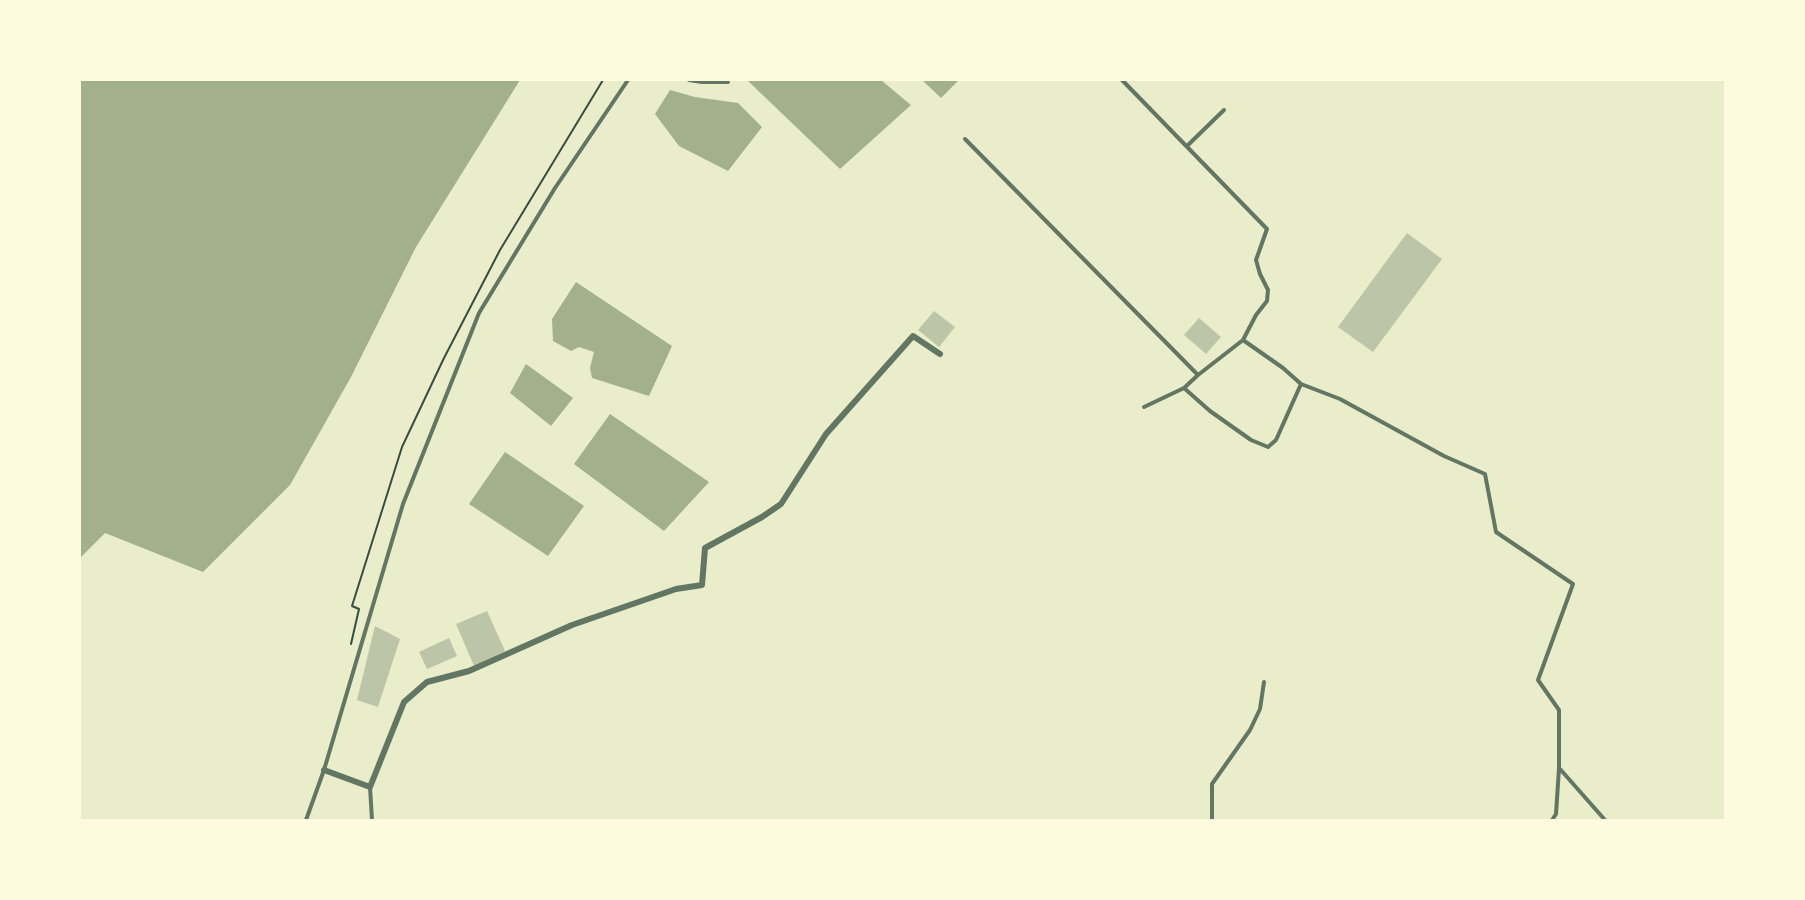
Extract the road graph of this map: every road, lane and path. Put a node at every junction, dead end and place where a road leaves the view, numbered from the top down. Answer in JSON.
{"nodes":[{"id":1,"x":628,"y":80,"type":"edge"},
{"id":2,"x":689,"y":80,"type":"edge"},
{"id":3,"x":1122,"y":80,"type":"edge"},
{"id":4,"x":728,"y":82,"type":"dead end"},
{"id":5,"x":1224,"y":110,"type":"dead end"},
{"id":6,"x":965,"y":139,"type":"dead end"},
{"id":7,"x":1188,"y":145,"type":"junction"},
{"id":8,"x":1244,"y":340,"type":"junction"},
{"id":9,"x":940,"y":354,"type":"dead end"},
{"id":10,"x":1198,"y":375,"type":"junction"},
{"id":11,"x":1301,"y":384,"type":"junction"},
{"id":12,"x":1184,"y":388,"type":"junction"},
{"id":13,"x":1144,"y":407,"type":"dead end"},
{"id":14,"x":1264,"y":682,"type":"dead end"},
{"id":15,"x":1559,"y":768,"type":"junction"},
{"id":16,"x":324,"y":770,"type":"junction"},
{"id":17,"x":370,"y":787,"type":"junction"},
{"id":18,"x":306,"y":820,"type":"edge"},
{"id":19,"x":372,"y":820,"type":"edge"},
{"id":20,"x":1212,"y":820,"type":"edge"},
{"id":21,"x":1552,"y":820,"type":"edge"},
{"id":22,"x":1605,"y":820,"type":"edge"}],
"edges":[{"from":1,"to":16,"type":"lane"},
{"from":2,"to":4,"type":"lane"},
{"from":3,"to":7,"type":"lane"},
{"from":5,"to":7,"type":"lane"},
{"from":6,"to":10,"type":"lane"},
{"from":7,"to":8,"type":"lane"},
{"from":8,"to":10,"type":"lane"},
{"from":8,"to":11,"type":"lane"},
{"from":9,"to":17,"type":"street"},
{"from":10,"to":12,"type":"lane"},
{"from":11,"to":12,"type":"lane"},
{"from":11,"to":15,"type":"lane"},
{"from":12,"to":13,"type":"lane"},
{"from":14,"to":20,"type":"lane"},
{"from":15,"to":21,"type":"lane"},
{"from":15,"to":22,"type":"lane"},
{"from":16,"to":17,"type":"street"},
{"from":16,"to":18,"type":"lane"},
{"from":17,"to":19,"type":"lane"}]}
